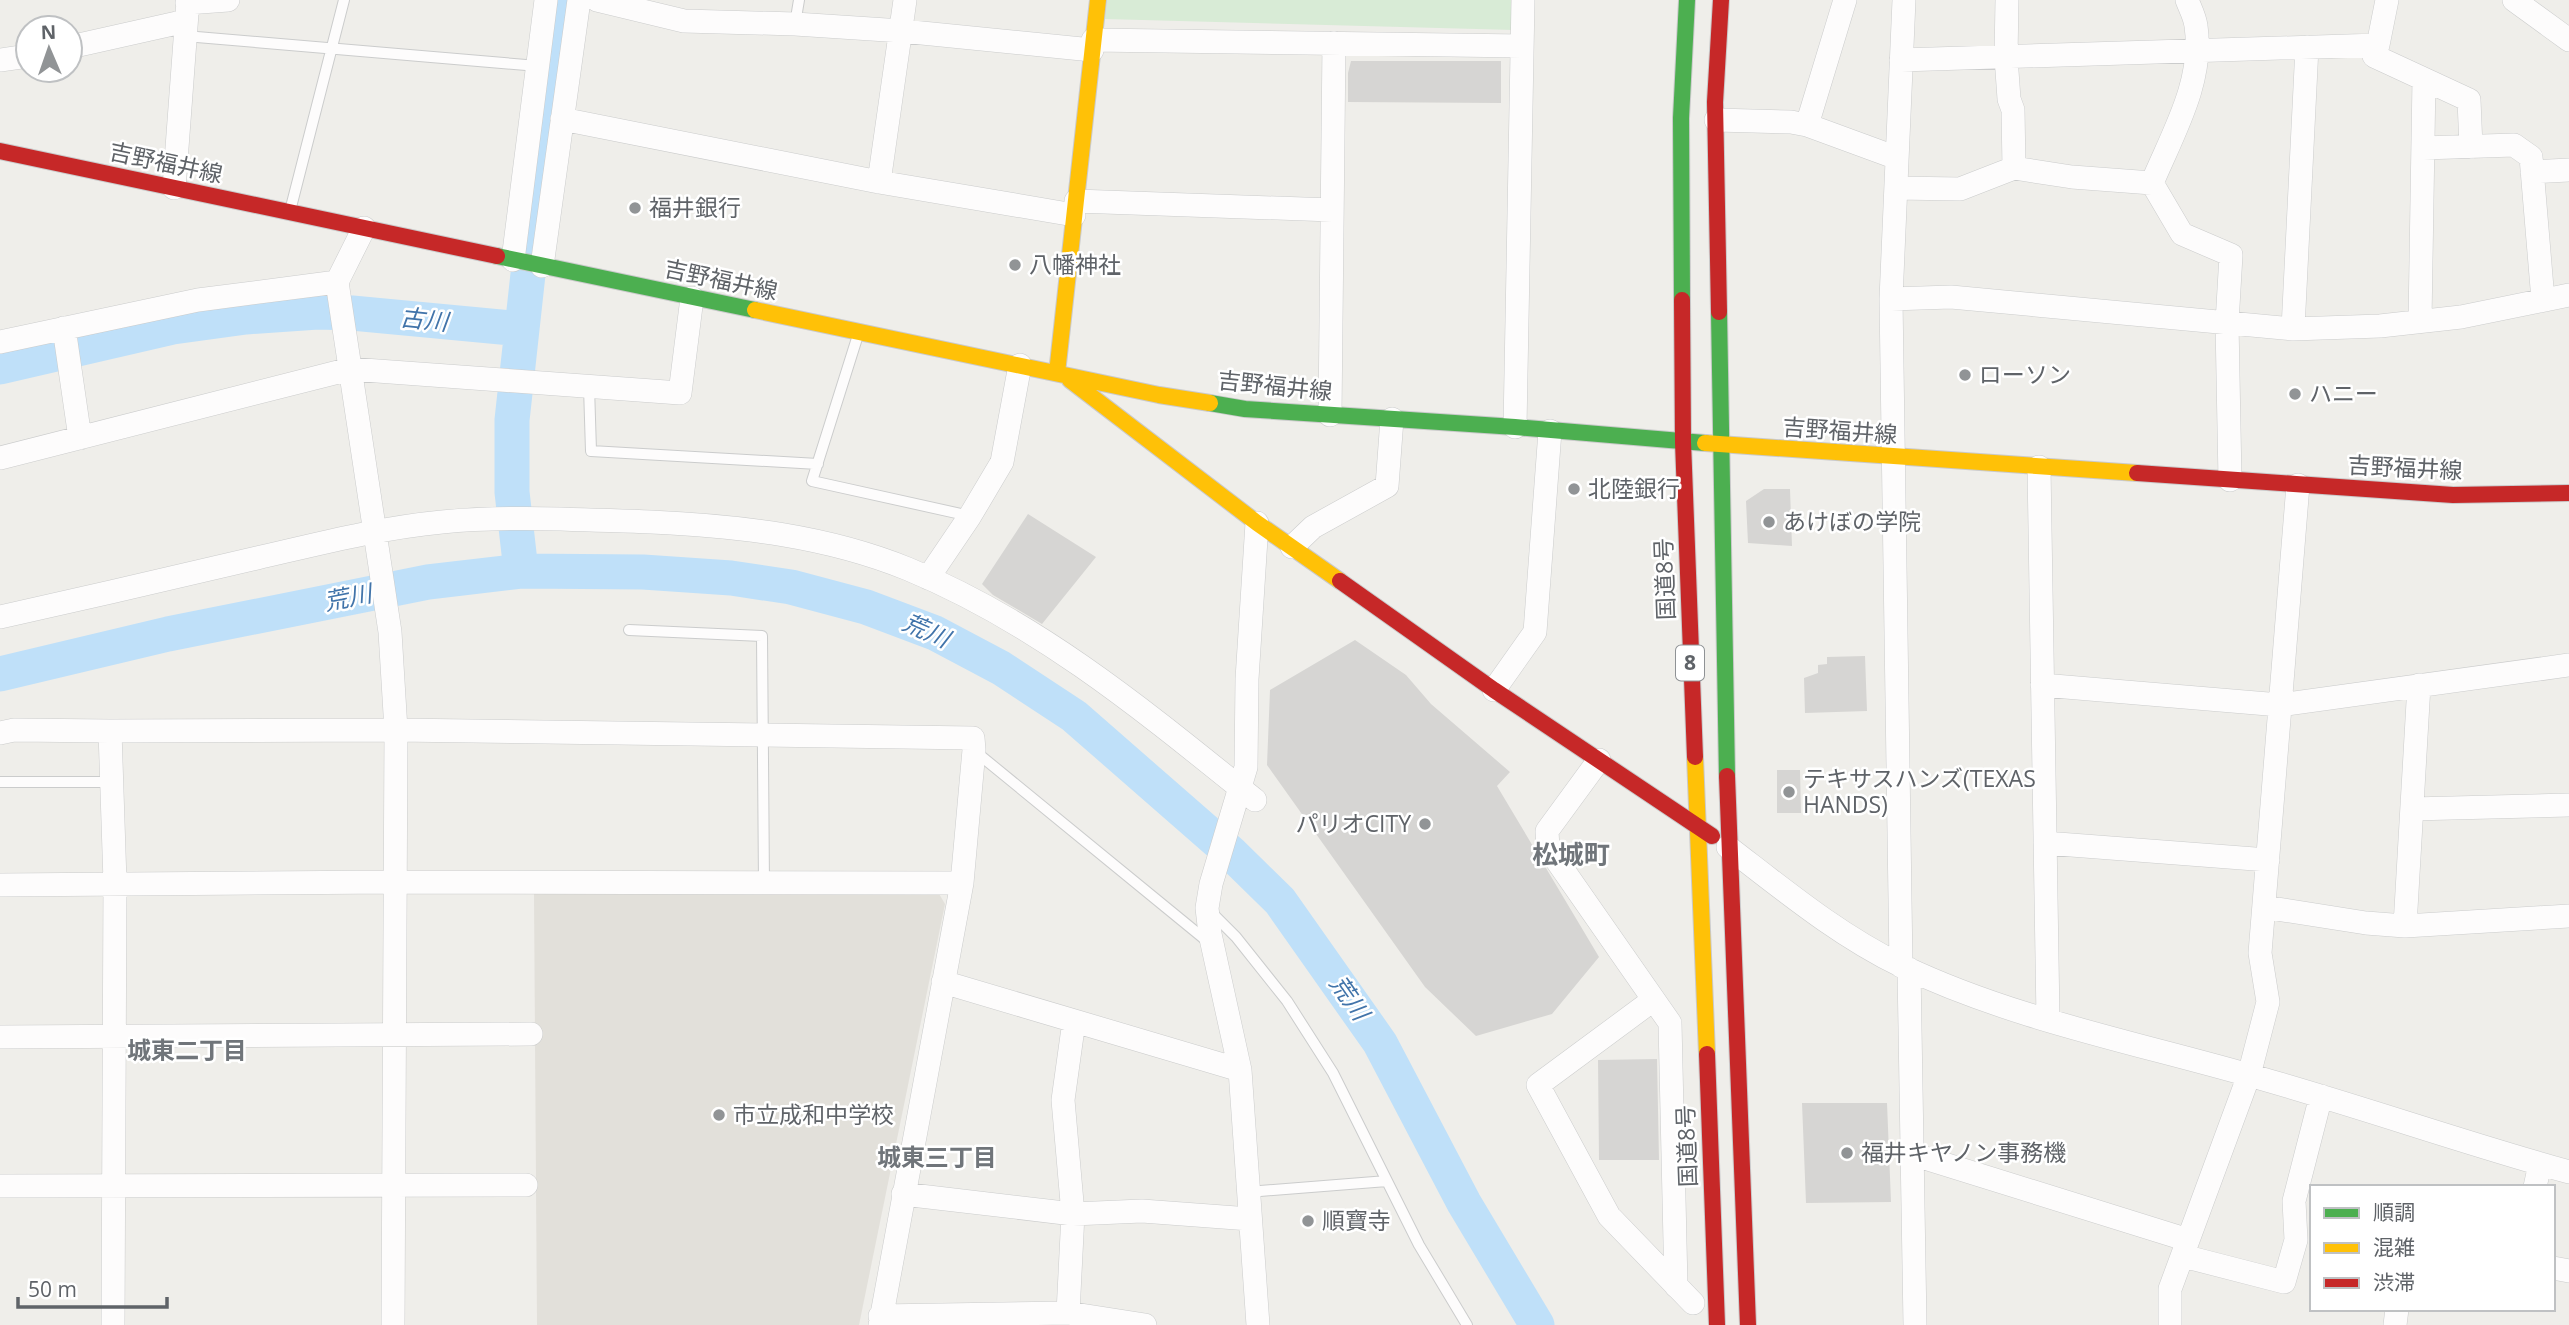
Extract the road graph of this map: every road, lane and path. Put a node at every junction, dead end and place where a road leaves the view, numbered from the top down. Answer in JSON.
{"nodes":[{"id":1,"x":229,"y":0,"type":"edge"},
{"id":2,"x":344,"y":0,"type":"edge"},
{"id":3,"x":547,"y":0,"type":"edge"},
{"id":4,"x":579,"y":0,"type":"edge"},
{"id":5,"x":597,"y":0,"type":"edge"},
{"id":6,"x":799,"y":0,"type":"edge"},
{"id":7,"x":905,"y":0,"type":"edge"},
{"id":8,"x":1098,"y":0,"type":"edge"},
{"id":9,"x":1522,"y":0,"type":"edge"},
{"id":10,"x":1686,"y":0,"type":"edge"},
{"id":11,"x":1721,"y":0,"type":"edge"},
{"id":12,"x":1845,"y":0,"type":"edge"},
{"id":13,"x":1904,"y":0,"type":"edge"},
{"id":14,"x":2007,"y":0,"type":"edge"},
{"id":15,"x":2187,"y":0,"type":"edge"},
{"id":16,"x":2387,"y":0,"type":"edge"},
{"id":17,"x":2514,"y":0,"type":"edge"},
{"id":18,"x":187,"y":15,"type":"edge"},
{"id":19,"x":795,"y":24,"type":"junction"},
{"id":20,"x":902,"y":31,"type":"junction"},
{"id":21,"x":2569,"y":40,"type":"edge"},
{"id":22,"x":84,"y":43,"type":"edge"},
{"id":23,"x":1334,"y":43,"type":"junction"},
{"id":24,"x":1093,"y":45,"type":"junction"},
{"id":25,"x":2378,"y":45,"type":"junction"},
{"id":26,"x":1522,"y":46,"type":"junction"},
{"id":27,"x":2307,"y":47,"type":"junction"},
{"id":28,"x":332,"y":48,"type":"junction"},
{"id":29,"x":2197,"y":51,"type":"junction"},
{"id":30,"x":2006,"y":57,"type":"junction"},
{"id":31,"x":1901,"y":60,"type":"junction"},
{"id":32,"x":538,"y":66,"type":"junction"},
{"id":33,"x":2424,"y":79,"type":"junction"},
{"id":34,"x":562,"y":119,"type":"junction"},
{"id":35,"x":1716,"y":120,"type":"junction"},
{"id":36,"x":1807,"y":125,"type":"junction"},
{"id":37,"x":2471,"y":147,"type":"junction"},
{"id":38,"x":2423,"y":148,"type":"junction"},
{"id":39,"x":0,"y":151,"type":"edge"},
{"id":40,"x":1897,"y":158,"type":"junction"},
{"id":41,"x":2014,"y":168,"type":"junction"},
{"id":42,"x":2569,"y":170,"type":"edge"},
{"id":43,"x":2532,"y":172,"type":"junction"},
{"id":44,"x":879,"y":182,"type":"junction"},
{"id":45,"x":2152,"y":183,"type":"junction"},
{"id":46,"x":174,"y":188,"type":"junction"},
{"id":47,"x":1896,"y":188,"type":"junction"},
{"id":48,"x":1075,"y":208,"type":"junction"},
{"id":49,"x":1332,"y":210,"type":"junction"},
{"id":50,"x":290,"y":212,"type":"junction"},
{"id":51,"x":364,"y":228,"type":"junction"},
{"id":52,"x":513,"y":260,"type":"junction"},
{"id":53,"x":542,"y":266,"type":"junction"},
{"id":54,"x":338,"y":289,"type":"junction"},
{"id":55,"x":2569,"y":295,"type":"edge"},
{"id":56,"x":692,"y":298,"type":"junction"},
{"id":57,"x":1891,"y":299,"type":"junction"},
{"id":58,"x":2543,"y":300,"type":"junction"},
{"id":59,"x":2420,"y":321,"type":"junction"},
{"id":60,"x":2227,"y":323,"type":"junction"},
{"id":61,"x":2292,"y":329,"type":"junction"},
{"id":62,"x":859,"y":332,"type":"junction"},
{"id":63,"x":0,"y":342,"type":"edge"},
{"id":64,"x":66,"y":342,"type":"junction"},
{"id":65,"x":1020,"y":365,"type":"junction"},
{"id":66,"x":350,"y":369,"type":"junction"},
{"id":67,"x":1060,"y":373,"type":"junction"},
{"id":68,"x":589,"y":387,"type":"junction"},
{"id":69,"x":1330,"y":415,"type":"junction"},
{"id":70,"x":1392,"y":419,"type":"junction"},
{"id":71,"x":1515,"y":428,"type":"junction"},
{"id":72,"x":1550,"y":430,"type":"junction"},
{"id":73,"x":80,"y":438,"type":"junction"},
{"id":74,"x":1683,"y":442,"type":"junction"},
{"id":75,"x":1722,"y":445,"type":"junction"},
{"id":76,"x":1893,"y":457,"type":"junction"},
{"id":77,"x":0,"y":458,"type":"edge"},
{"id":78,"x":818,"y":464,"type":"junction"},
{"id":79,"x":2039,"y":467,"type":"junction"},
{"id":80,"x":2230,"y":480,"type":"junction"},
{"id":81,"x":2298,"y":485,"type":"junction"},
{"id":82,"x":2569,"y":493,"type":"edge"},
{"id":83,"x":970,"y":516,"type":"junction"},
{"id":84,"x":1257,"y":523,"type":"junction"},
{"id":85,"x":376,"y":531,"type":"junction"},
{"id":86,"x":1292,"y":547,"type":"junction"},
{"id":87,"x":928,"y":579,"type":"junction"},
{"id":88,"x":0,"y":617,"type":"edge"},
{"id":89,"x":629,"y":630,"type":"dead end"},
{"id":90,"x":2569,"y":665,"type":"edge"},
{"id":91,"x":2042,"y":685,"type":"junction"},
{"id":92,"x":2419,"y":685,"type":"junction"},
{"id":93,"x":1494,"y":690,"type":"junction"},
{"id":94,"x":2280,"y":705,"type":"junction"},
{"id":95,"x":396,"y":730,"type":"junction"},
{"id":96,"x":110,"y":731,"type":"junction"},
{"id":97,"x":0,"y":733,"type":"edge"},
{"id":98,"x":763,"y":736,"type":"junction"},
{"id":99,"x":974,"y":750,"type":"junction"},
{"id":100,"x":1599,"y":760,"type":"junction"},
{"id":101,"x":0,"y":782,"type":"edge"},
{"id":102,"x":112,"y":782,"type":"junction"},
{"id":103,"x":1243,"y":795,"type":"junction"},
{"id":104,"x":2569,"y":805,"type":"edge"},
{"id":105,"x":2412,"y":809,"type":"junction"},
{"id":106,"x":1696,"y":825,"type":"junction"},
{"id":107,"x":2045,"y":843,"type":"junction"},
{"id":108,"x":1728,"y":847,"type":"junction"},
{"id":109,"x":2268,"y":860,"type":"junction"},
{"id":110,"x":115,"y":882,"type":"junction"},
{"id":111,"x":394,"y":882,"type":"junction"},
{"id":112,"x":962,"y":883,"type":"junction"},
{"id":113,"x":0,"y":884,"type":"edge"},
{"id":114,"x":764,"y":884,"type":"junction"},
{"id":115,"x":2264,"y":907,"type":"junction"},
{"id":116,"x":1207,"y":908,"type":"junction"},
{"id":117,"x":2569,"y":916,"type":"edge"},
{"id":118,"x":2405,"y":926,"type":"junction"},
{"id":119,"x":1212,"y":944,"type":"junction"},
{"id":120,"x":1905,"y":967,"type":"junction"},
{"id":121,"x":943,"y":982,"type":"junction"},
{"id":122,"x":1653,"y":1000,"type":"junction"},
{"id":123,"x":2048,"y":1019,"type":"junction"},
{"id":124,"x":1074,"y":1021,"type":"junction"},
{"id":125,"x":531,"y":1034,"type":"dead end"},
{"id":126,"x":394,"y":1035,"type":"junction"},
{"id":127,"x":114,"y":1036,"type":"junction"},
{"id":128,"x":0,"y":1037,"type":"edge"},
{"id":129,"x":1240,"y":1070,"type":"junction"},
{"id":130,"x":2249,"y":1075,"type":"junction"},
{"id":131,"x":2321,"y":1096,"type":"junction"},
{"id":132,"x":1912,"y":1154,"type":"junction"},
{"id":133,"x":2540,"y":1164,"type":"junction"},
{"id":134,"x":2569,"y":1172,"type":"edge"},
{"id":135,"x":1387,"y":1181,"type":"junction"},
{"id":136,"x":393,"y":1185,"type":"junction"},
{"id":137,"x":526,"y":1185,"type":"dead end"},
{"id":138,"x":2535,"y":1185,"type":"edge"},
{"id":139,"x":0,"y":1186,"type":"edge"},
{"id":140,"x":113,"y":1186,"type":"junction"},
{"id":141,"x":1248,"y":1192,"type":"junction"},
{"id":142,"x":903,"y":1194,"type":"junction"},
{"id":143,"x":1073,"y":1214,"type":"junction"},
{"id":144,"x":1250,"y":1219,"type":"junction"},
{"id":145,"x":2185,"y":1248,"type":"junction"},
{"id":146,"x":1676,"y":1286,"type":"junction"},
{"id":147,"x":1693,"y":1303,"type":"dead end"},
{"id":148,"x":1068,"y":1313,"type":"junction"},
{"id":149,"x":880,"y":1320,"type":"edge"},
{"id":150,"x":1917,"y":1324,"type":"edge"},
{"id":151,"x":113,"y":1325,"type":"edge"},
{"id":152,"x":393,"y":1325,"type":"edge"},
{"id":153,"x":1145,"y":1325,"type":"edge"},
{"id":154,"x":1258,"y":1325,"type":"edge"},
{"id":155,"x":1467,"y":1325,"type":"edge"},
{"id":156,"x":1717,"y":1325,"type":"edge"},
{"id":157,"x":1748,"y":1325,"type":"edge"},
{"id":158,"x":2169,"y":1325,"type":"edge"}],
"edges":[{"from":1,"to":18,"type":"street"},
{"from":2,"to":28,"type":"lane"},
{"from":3,"to":32,"type":"street"},
{"from":4,"to":34,"type":"street"},
{"from":5,"to":19,"type":"street"},
{"from":6,"to":19,"type":"lane"},
{"from":7,"to":20,"type":"street"},
{"from":8,"to":24,"type":"main road"},
{"from":9,"to":26,"type":"street"},
{"from":10,"to":74,"type":"main road","name":"国道8号","number":"8"},
{"from":11,"to":35,"type":"main road","number":"8"},
{"from":12,"to":36,"type":"street"},
{"from":13,"to":31,"type":"street"},
{"from":14,"to":30,"type":"street"},
{"from":15,"to":29,"type":"street"},
{"from":16,"to":25,"type":"street"},
{"from":17,"to":21,"type":"street"},
{"from":18,"to":22,"type":"street"},
{"from":18,"to":28,"type":"lane"},
{"from":18,"to":46,"type":"street"},
{"from":19,"to":20,"type":"street"},
{"from":20,"to":24,"type":"street"},
{"from":20,"to":44,"type":"street"},
{"from":23,"to":24,"type":"street"},
{"from":23,"to":26,"type":"street"},
{"from":23,"to":49,"type":"street"},
{"from":24,"to":48,"type":"main road"},
{"from":25,"to":27,"type":"street"},
{"from":25,"to":33,"type":"street"},
{"from":26,"to":71,"type":"street"},
{"from":27,"to":29,"type":"street"},
{"from":27,"to":61,"type":"street"},
{"from":28,"to":32,"type":"lane"},
{"from":28,"to":50,"type":"lane"},
{"from":29,"to":30,"type":"street"},
{"from":29,"to":45,"type":"street"},
{"from":30,"to":31,"type":"street"},
{"from":30,"to":41,"type":"street"},
{"from":31,"to":40,"type":"street"},
{"from":32,"to":52,"type":"street"},
{"from":33,"to":37,"type":"street"},
{"from":33,"to":38,"type":"street"},
{"from":34,"to":44,"type":"street"},
{"from":34,"to":53,"type":"street"},
{"from":35,"to":36,"type":"street"},
{"from":35,"to":75,"type":"main road","number":"8"},
{"from":36,"to":40,"type":"street"},
{"from":37,"to":38,"type":"street"},
{"from":37,"to":43,"type":"street"},
{"from":38,"to":59,"type":"street"},
{"from":39,"to":46,"type":"main road","name":"吉野福井線"},
{"from":40,"to":47,"type":"street"},
{"from":41,"to":45,"type":"street"},
{"from":41,"to":47,"type":"street"},
{"from":42,"to":43,"type":"street"},
{"from":43,"to":58,"type":"street"},
{"from":44,"to":48,"type":"street"},
{"from":45,"to":60,"type":"street"},
{"from":46,"to":50,"type":"main road","name":"吉野福井線"},
{"from":47,"to":57,"type":"street"},
{"from":48,"to":49,"type":"street"},
{"from":48,"to":67,"type":"main road"},
{"from":49,"to":69,"type":"street"},
{"from":50,"to":51,"type":"main road","name":"吉野福井線"},
{"from":51,"to":52,"type":"main road","name":"吉野福井線"},
{"from":51,"to":54,"type":"street"},
{"from":52,"to":53,"type":"main road","name":"吉野福井線"},
{"from":53,"to":56,"type":"main road","name":"吉野福井線"},
{"from":54,"to":64,"type":"street"},
{"from":54,"to":66,"type":"street"},
{"from":55,"to":58,"type":"street"},
{"from":56,"to":62,"type":"main road","name":"吉野福井線"},
{"from":56,"to":68,"type":"street"},
{"from":57,"to":60,"type":"street"},
{"from":57,"to":76,"type":"street"},
{"from":58,"to":59,"type":"street"},
{"from":59,"to":61,"type":"street"},
{"from":60,"to":61,"type":"street"},
{"from":60,"to":80,"type":"street"},
{"from":62,"to":65,"type":"main road","name":"吉野福井線"},
{"from":62,"to":78,"type":"lane"},
{"from":63,"to":64,"type":"street"},
{"from":64,"to":73,"type":"street"},
{"from":65,"to":67,"type":"main road","name":"吉野福井線"},
{"from":65,"to":83,"type":"street"},
{"from":66,"to":68,"type":"street"},
{"from":66,"to":73,"type":"street"},
{"from":66,"to":85,"type":"street"},
{"from":67,"to":69,"type":"main road","name":"吉野福井線"},
{"from":67,"to":84,"type":"main road"},
{"from":68,"to":78,"type":"lane"},
{"from":69,"to":70,"type":"main road","name":"吉野福井線"},
{"from":70,"to":71,"type":"main road","name":"吉野福井線"},
{"from":70,"to":86,"type":"street"},
{"from":71,"to":72,"type":"main road","name":"吉野福井線"},
{"from":72,"to":74,"type":"main road","name":"吉野福井線"},
{"from":72,"to":93,"type":"street"},
{"from":73,"to":77,"type":"street"},
{"from":74,"to":75,"type":"main road","name":"吉野福井線"},
{"from":74,"to":106,"type":"main road","name":"国道8号","number":"8"},
{"from":75,"to":76,"type":"main road","name":"吉野福井線"},
{"from":75,"to":108,"type":"main road","number":"8"},
{"from":76,"to":79,"type":"main road","name":"吉野福井線"},
{"from":76,"to":120,"type":"street"},
{"from":78,"to":83,"type":"lane"},
{"from":79,"to":80,"type":"main road","name":"吉野福井線"},
{"from":79,"to":91,"type":"street"},
{"from":80,"to":81,"type":"main road","name":"吉野福井線"},
{"from":81,"to":82,"type":"main road","name":"吉野福井線"},
{"from":81,"to":94,"type":"street"},
{"from":83,"to":87,"type":"street"},
{"from":84,"to":86,"type":"main road"},
{"from":84,"to":103,"type":"street"},
{"from":85,"to":87,"type":"street"},
{"from":85,"to":88,"type":"street"},
{"from":85,"to":95,"type":"street"},
{"from":86,"to":93,"type":"main road"},
{"from":87,"to":103,"type":"street"},
{"from":89,"to":98,"type":"lane"},
{"from":90,"to":92,"type":"street"},
{"from":91,"to":94,"type":"street"},
{"from":91,"to":107,"type":"street"},
{"from":92,"to":94,"type":"street"},
{"from":92,"to":105,"type":"street"},
{"from":93,"to":100,"type":"main road"},
{"from":94,"to":109,"type":"street"},
{"from":95,"to":96,"type":"street"},
{"from":95,"to":98,"type":"street"},
{"from":95,"to":111,"type":"street"},
{"from":96,"to":97,"type":"street"},
{"from":96,"to":102,"type":"street"},
{"from":98,"to":99,"type":"street"},
{"from":98,"to":114,"type":"lane"},
{"from":99,"to":112,"type":"street"},
{"from":99,"to":119,"type":"lane"},
{"from":100,"to":106,"type":"main road"},
{"from":100,"to":122,"type":"street"},
{"from":101,"to":102,"type":"lane"},
{"from":102,"to":110,"type":"street"},
{"from":103,"to":116,"type":"street"},
{"from":104,"to":105,"type":"street"},
{"from":105,"to":118,"type":"street"},
{"from":106,"to":108,"type":"main road"},
{"from":106,"to":156,"type":"main road","name":"国道8号","number":"8"},
{"from":107,"to":109,"type":"street"},
{"from":107,"to":123,"type":"street"},
{"from":108,"to":120,"type":"street"},
{"from":108,"to":157,"type":"main road","number":"8"},
{"from":109,"to":115,"type":"street"},
{"from":110,"to":111,"type":"street"},
{"from":110,"to":113,"type":"street"},
{"from":110,"to":127,"type":"street"},
{"from":111,"to":114,"type":"street"},
{"from":111,"to":126,"type":"street"},
{"from":112,"to":114,"type":"street"},
{"from":112,"to":121,"type":"street"},
{"from":115,"to":118,"type":"street"},
{"from":115,"to":130,"type":"street"},
{"from":116,"to":119,"type":"street"},
{"from":116,"to":135,"type":"lane"},
{"from":117,"to":118,"type":"street"},
{"from":119,"to":129,"type":"street"},
{"from":120,"to":123,"type":"street"},
{"from":120,"to":132,"type":"street"},
{"from":121,"to":124,"type":"street"},
{"from":121,"to":142,"type":"street"},
{"from":122,"to":146,"type":"street"},
{"from":122,"to":146,"type":"street"},
{"from":123,"to":130,"type":"street"},
{"from":124,"to":129,"type":"street"},
{"from":124,"to":143,"type":"street"},
{"from":125,"to":126,"type":"street"},
{"from":126,"to":127,"type":"street"},
{"from":126,"to":136,"type":"street"},
{"from":127,"to":128,"type":"street"},
{"from":127,"to":140,"type":"street"},
{"from":129,"to":141,"type":"street"},
{"from":130,"to":131,"type":"street"},
{"from":130,"to":145,"type":"street"},
{"from":131,"to":133,"type":"street"},
{"from":131,"to":145,"type":"street"},
{"from":132,"to":145,"type":"street"},
{"from":132,"to":150,"type":"street"},
{"from":133,"to":134,"type":"street"},
{"from":133,"to":138,"type":"street"},
{"from":135,"to":141,"type":"lane"},
{"from":135,"to":155,"type":"lane"},
{"from":136,"to":137,"type":"street"},
{"from":136,"to":140,"type":"street"},
{"from":136,"to":152,"type":"street"},
{"from":139,"to":140,"type":"street"},
{"from":140,"to":151,"type":"street"},
{"from":141,"to":144,"type":"street"},
{"from":142,"to":143,"type":"street"},
{"from":142,"to":149,"type":"street"},
{"from":143,"to":144,"type":"street"},
{"from":143,"to":148,"type":"street"},
{"from":144,"to":154,"type":"street"},
{"from":145,"to":158,"type":"street"},
{"from":146,"to":147,"type":"street"},
{"from":148,"to":149,"type":"street"},
{"from":148,"to":153,"type":"street"}]}
